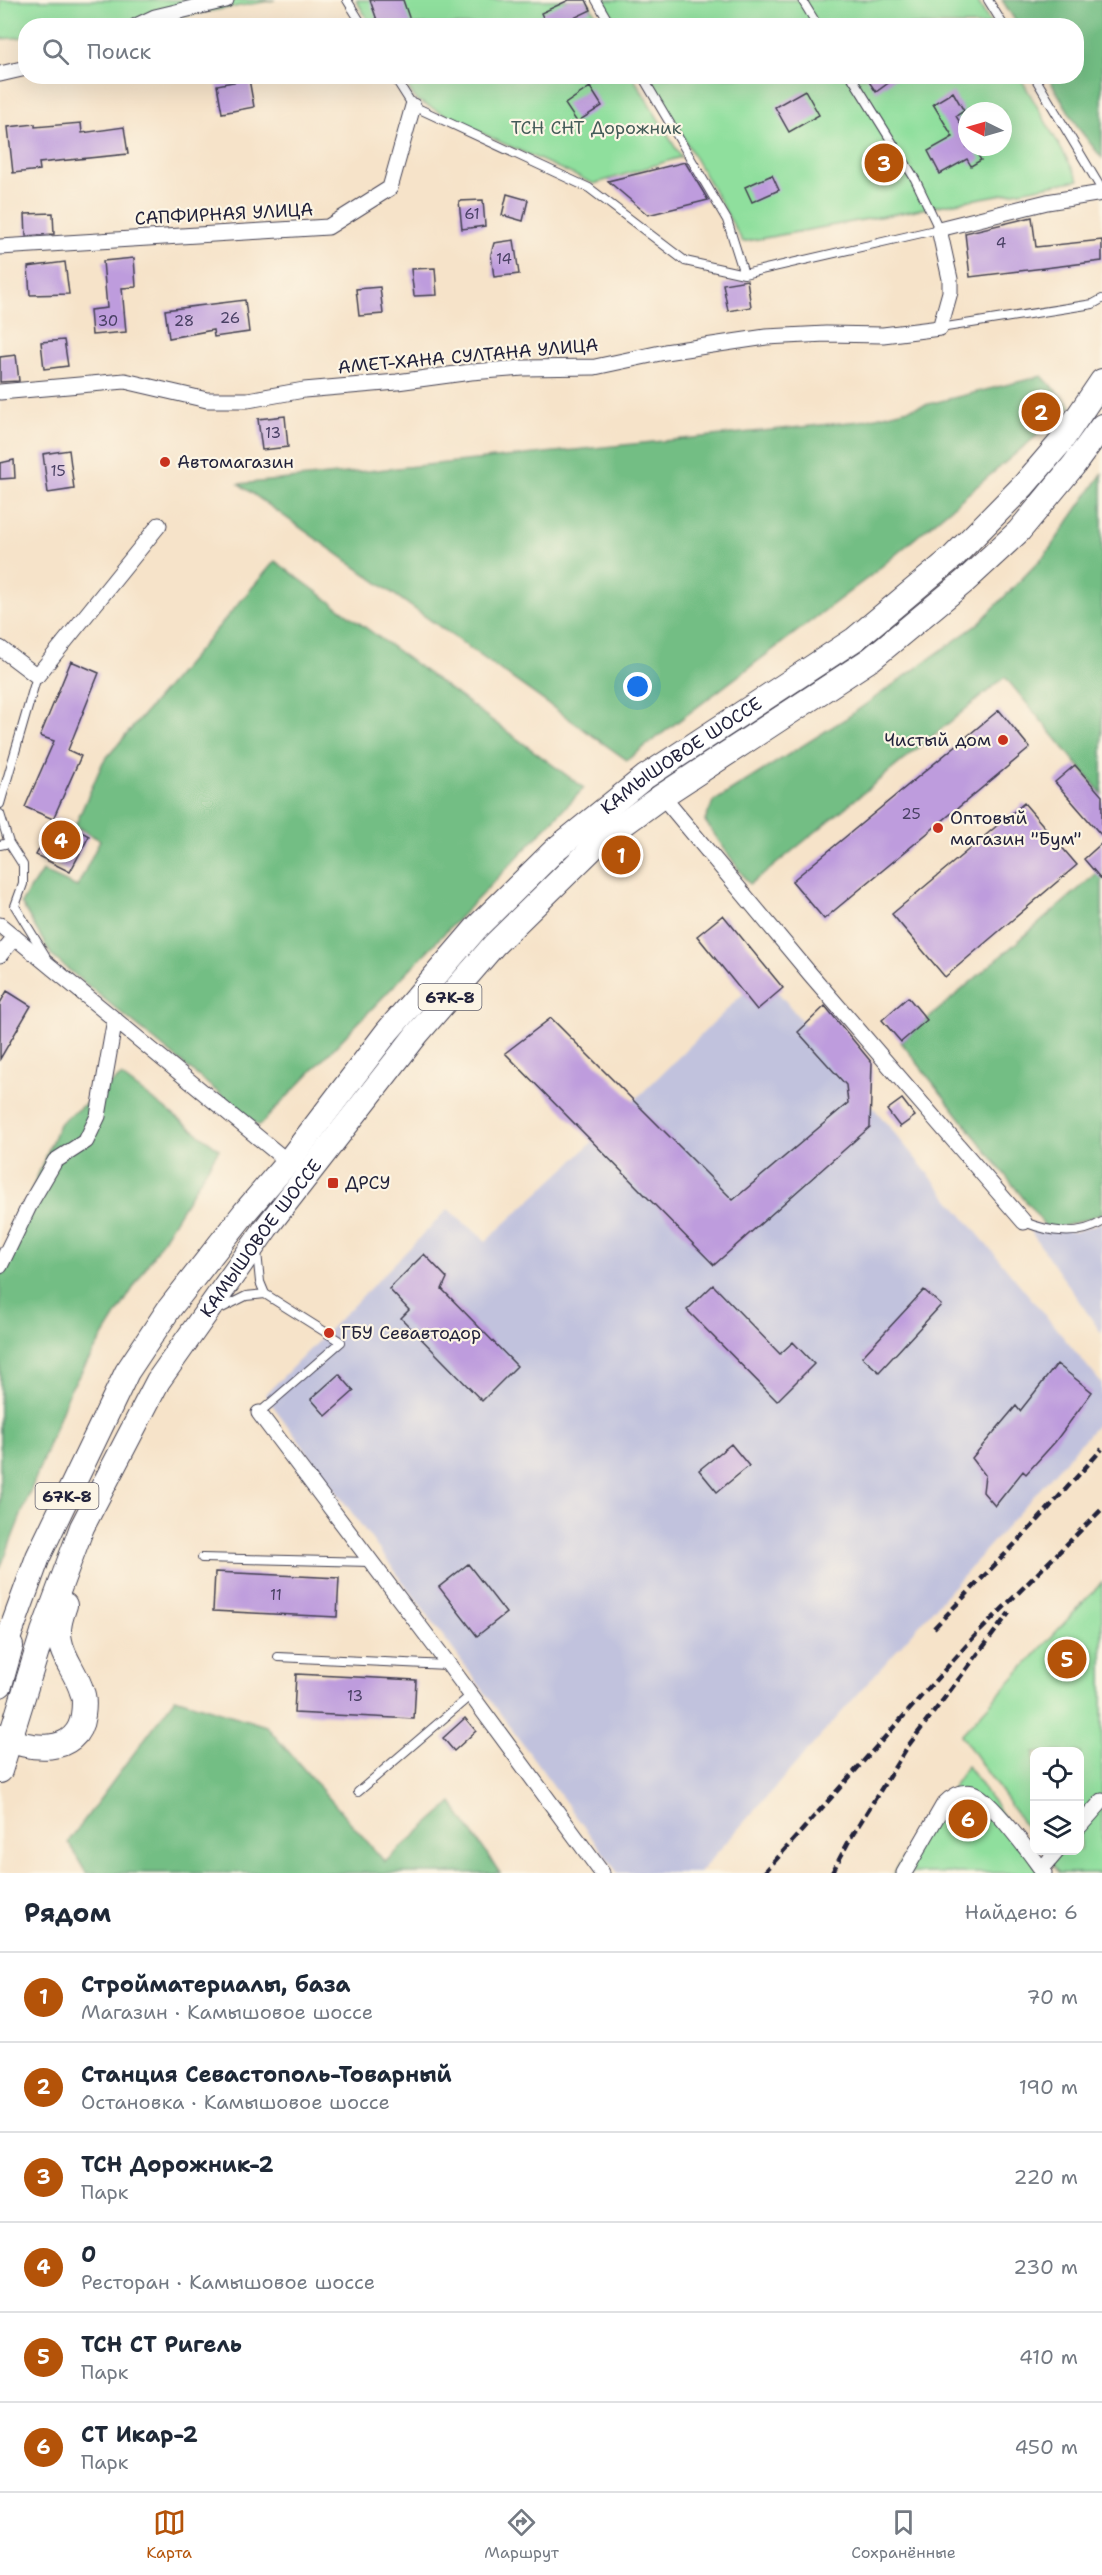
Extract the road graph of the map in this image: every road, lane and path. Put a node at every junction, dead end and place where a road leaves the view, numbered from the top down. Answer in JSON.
{"nodes":[{"id":1,"x":226,"y":0,"type":"edge"},
{"id":2,"x":347,"y":0,"type":"edge"},
{"id":3,"x":596,"y":0,"type":"edge"},
{"id":4,"x":802,"y":0,"type":"edge"},
{"id":5,"x":988,"y":0,"type":"edge"},
{"id":6,"x":152,"y":18,"type":"edge"},
{"id":7,"x":358,"y":18,"type":"edge"},
{"id":8,"x":606,"y":18,"type":"edge"},
{"id":9,"x":813,"y":18,"type":"edge"},
{"id":10,"x":999,"y":18,"type":"edge"},
{"id":11,"x":18,"y":70,"type":"edge"},
{"id":12,"x":0,"y":74,"type":"edge"},
{"id":13,"x":399,"y":84,"type":"edge"},
{"id":14,"x":647,"y":84,"type":"edge"},
{"id":15,"x":856,"y":84,"type":"edge"},
{"id":16,"x":1039,"y":84,"type":"edge"},
{"id":17,"x":413,"y":106,"type":"junction"},
{"id":18,"x":1102,"y":191,"type":"edge"},
{"id":19,"x":939,"y":229,"type":"junction"},
{"id":20,"x":0,"y":247,"type":"edge"},
{"id":21,"x":744,"y":274,"type":"junction"},
{"id":22,"x":1102,"y":299,"type":"edge"},
{"id":23,"x":940,"y":328,"type":"junction"},
{"id":24,"x":1102,"y":381,"type":"edge"},
{"id":25,"x":0,"y":392,"type":"edge"},
{"id":26,"x":1102,"y":426,"type":"edge"},
{"id":27,"x":159,"y":525,"type":"dead end"},
{"id":28,"x":0,"y":648,"type":"edge"},
{"id":29,"x":38,"y":676,"type":"junction"},
{"id":30,"x":662,"y":796,"type":"junction"},
{"id":31,"x":0,"y":804,"type":"edge"},
{"id":32,"x":0,"y":814,"type":"edge"},
{"id":33,"x":9,"y":843,"type":"junction"},
{"id":34,"x":0,"y":845,"type":"edge"},
{"id":35,"x":0,"y":925,"type":"edge"},
{"id":36,"x":15,"y":937,"type":"junction"},
{"id":37,"x":0,"y":955,"type":"edge"},
{"id":38,"x":50,"y":964,"type":"junction"},
{"id":39,"x":115,"y":1019,"type":"junction"},
{"id":40,"x":288,"y":1162,"type":"junction"},
{"id":41,"x":1024,"y":1222,"type":"joint"},
{"id":42,"x":1102,"y":1222,"type":"edge"},
{"id":43,"x":256,"y":1242,"type":"junction"},
{"id":44,"x":0,"y":1266,"type":"edge"},
{"id":45,"x":265,"y":1294,"type":"junction"},
{"id":46,"x":202,"y":1318,"type":"junction"},
{"id":47,"x":259,"y":1413,"type":"joint"},
{"id":48,"x":82,"y":1527,"type":"junction"},
{"id":49,"x":202,"y":1558,"type":"dead end"},
{"id":50,"x":370,"y":1562,"type":"junction"},
{"id":51,"x":13,"y":1623,"type":"junction"},
{"id":52,"x":278,"y":1657,"type":"dead end"},
{"id":53,"x":0,"y":1661,"type":"edge"},
{"id":54,"x":450,"y":1665,"type":"junction"},
{"id":55,"x":0,"y":1685,"type":"edge"},
{"id":56,"x":471,"y":1695,"type":"junction"},
{"id":57,"x":4,"y":1738,"type":"edge"},
{"id":58,"x":0,"y":1771,"type":"edge"},
{"id":59,"x":358,"y":1791,"type":"dead end"},
{"id":60,"x":1102,"y":1801,"type":"edge"},
{"id":61,"x":1084,"y":1821,"type":"edge"},
{"id":62,"x":1055,"y":1855,"type":"edge"},
{"id":63,"x":1042,"y":1871,"type":"edge"},
{"id":64,"x":602,"y":1873,"type":"edge"},
{"id":65,"x":904,"y":1873,"type":"edge"}],
"edges":[{"from":1,"to":6,"type":"street"},
{"from":2,"to":7,"type":"lane"},
{"from":3,"to":8,"type":"lane"},
{"from":4,"to":9,"type":"lane"},
{"from":5,"to":10,"type":"lane"},
{"from":11,"to":12,"type":"street"},
{"from":13,"to":17,"type":"lane"},
{"from":14,"to":21,"type":"lane"},
{"from":15,"to":19,"type":"lane"},
{"from":16,"to":18,"type":"lane"},
{"from":17,"to":20,"type":"street","name":"САПФИРНАЯ УЛИЦА"},
{"from":17,"to":21,"type":"lane"},
{"from":18,"to":19,"type":"street"},
{"from":19,"to":21,"type":"lane"},
{"from":19,"to":23,"type":"street"},
{"from":22,"to":23,"type":"lane"},
{"from":23,"to":25,"type":"street","name":"АМЕТ-ХАНА СУЛТАНА УЛИЦА"},
{"from":24,"to":40,"type":"main road","name":"КАМЫШОВОЕ ШОССЕ","number":"67К-8"},
{"from":26,"to":30,"type":"main road","name":"КАМЫШОВОЕ ШОССЕ","number":"67К-8"},
{"from":27,"to":29,"type":"street"},
{"from":28,"to":29,"type":"street"},
{"from":29,"to":31,"type":"lane"},
{"from":30,"to":41,"type":"street","name":"КАМЫШОВОЕ ШОССЕ"},
{"from":30,"to":43,"type":"main road","name":"КАМЫШОВОЕ ШОССЕ","number":"67К-8"},
{"from":32,"to":33,"type":"lane"},
{"from":33,"to":34,"type":"lane"},
{"from":33,"to":38,"type":"lane"},
{"from":35,"to":36,"type":"street","name":"КАМЫШОВОЕ ШОССЕ"},
{"from":36,"to":37,"type":"street"},
{"from":36,"to":38,"type":"street","name":"КАМЫШОВОЕ ШОССЕ"},
{"from":38,"to":39,"type":"street","name":"КАМЫШОВОЕ ШОССЕ"},
{"from":39,"to":40,"type":"street","name":"КАМЫШОВОЕ ШОССЕ"},
{"from":39,"to":44,"type":"street"},
{"from":40,"to":51,"type":"main road","name":"КАМЫШОВОЕ ШОССЕ","number":"67К-8"},
{"from":41,"to":42,"type":"lane"},
{"from":43,"to":45,"type":"lane"},
{"from":43,"to":46,"type":"main road","name":"КАМЫШОВОЕ ШОССЕ","number":"67К-8"},
{"from":45,"to":46,"type":"lane"},
{"from":45,"to":47,"type":"lane"},
{"from":46,"to":48,"type":"main road","name":"КАМЫШОВОЕ ШОССЕ","number":"67К-8"},
{"from":47,"to":50,"type":"street"},
{"from":48,"to":57,"type":"main road","name":"КАМЫШОВОЕ ШОССЕ","number":"67К-8"},
{"from":48,"to":57,"type":"main road"},
{"from":49,"to":50,"type":"lane"},
{"from":50,"to":54,"type":"street"},
{"from":51,"to":53,"type":"main road","name":"КАМЫШОВОЕ ШОССЕ","number":"67К-8"},
{"from":51,"to":55,"type":"main road"},
{"from":52,"to":54,"type":"lane"},
{"from":54,"to":56,"type":"street"},
{"from":56,"to":59,"type":"lane"},
{"from":56,"to":64,"type":"street"},
{"from":57,"to":58,"type":"main road","name":"КАМЫШОВОЕ ШОССЕ","number":"67К-8"},
{"from":60,"to":61,"type":"street"},
{"from":62,"to":63,"type":"street"},
{"from":63,"to":65,"type":"street"}]}
